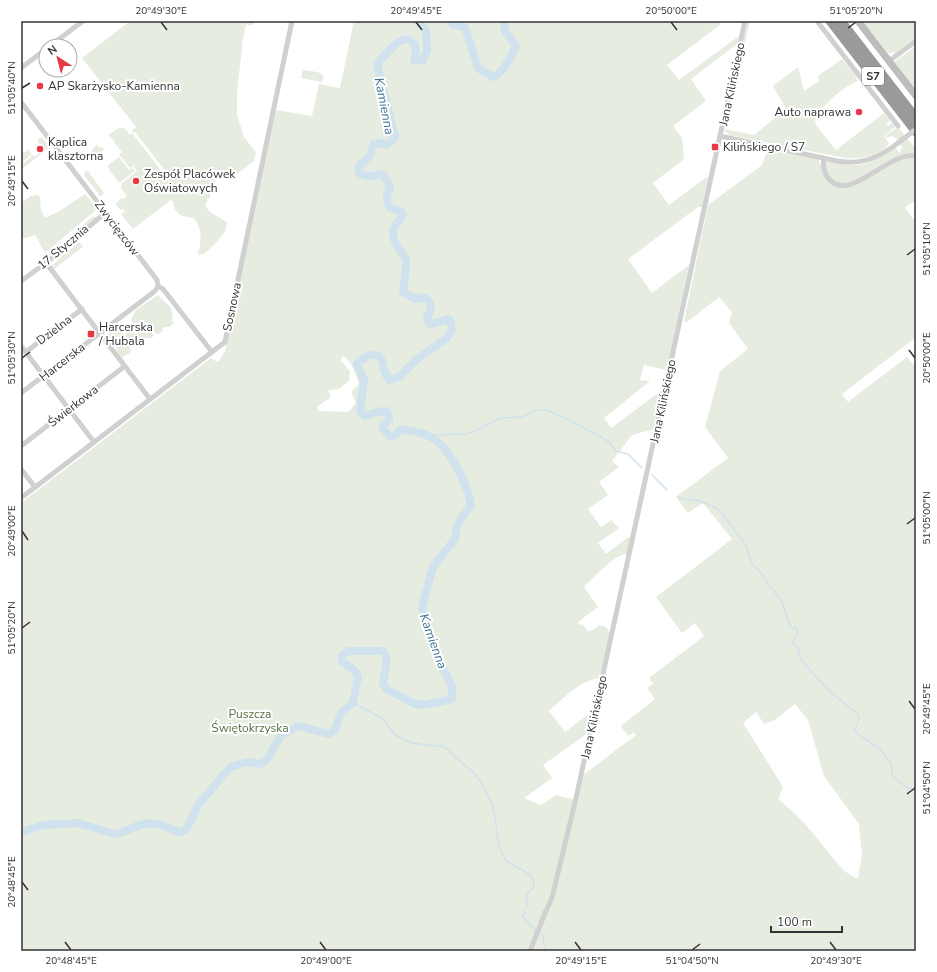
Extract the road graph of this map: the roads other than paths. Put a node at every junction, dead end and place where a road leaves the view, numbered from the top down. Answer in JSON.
{"nodes":[{"id":1,"x":83,"y":21,"type":"edge"},
{"id":2,"x":292,"y":21,"type":"edge"},
{"id":3,"x":745,"y":21,"type":"edge"},
{"id":4,"x":817,"y":21,"type":"edge"},
{"id":5,"x":830,"y":21,"type":"edge"},
{"id":6,"x":841,"y":21,"type":"edge"},
{"id":7,"x":858,"y":21,"type":"edge"},
{"id":8,"x":61,"y":38,"type":"edge"},
{"id":9,"x":916,"y":41,"type":"edge"},
{"id":10,"x":38,"y":55,"type":"edge"},
{"id":11,"x":889,"y":61,"type":"junction"},
{"id":12,"x":21,"y":68,"type":"edge"},
{"id":13,"x":916,"y":96,"type":"edge"},
{"id":14,"x":21,"y":102,"type":"edge"},
{"id":15,"x":916,"y":118,"type":"edge"},
{"id":16,"x":898,"y":126,"type":"dead end"},
{"id":17,"x":916,"y":130,"type":"edge"},
{"id":18,"x":720,"y":136,"type":"junction"},
{"id":19,"x":916,"y":156,"type":"edge"},
{"id":20,"x":824,"y":158,"type":"junction"},
{"id":21,"x":105,"y":213,"type":"junction"},
{"id":22,"x":46,"y":263,"type":"junction"},
{"id":23,"x":21,"y":282,"type":"edge"},
{"id":24,"x":158,"y":286,"type":"junction"},
{"id":25,"x":82,"y":309,"type":"junction"},
{"id":26,"x":100,"y":333,"type":"junction"},
{"id":27,"x":21,"y":346,"type":"edge"},
{"id":28,"x":26,"y":352,"type":"junction"},
{"id":29,"x":212,"y":352,"type":"junction"},
{"id":30,"x":125,"y":366,"type":"junction"},
{"id":31,"x":44,"y":376,"type":"junction"},
{"id":32,"x":21,"y":393,"type":"edge"},
{"id":33,"x":150,"y":399,"type":"junction"},
{"id":34,"x":69,"y":409,"type":"junction"},
{"id":35,"x":94,"y":442,"type":"junction"},
{"id":36,"x":21,"y":446,"type":"edge"},
{"id":37,"x":21,"y":469,"type":"edge"},
{"id":38,"x":35,"y":488,"type":"junction"},
{"id":39,"x":21,"y":498,"type":"edge"},
{"id":40,"x":530,"y":951,"type":"edge"}],
"edges":[{"from":1,"to":8,"type":"street"},
{"from":2,"to":29,"type":"street","name":"Sosnowa"},
{"from":3,"to":18,"type":"street","name":"Jana Kilińskiego"},
{"from":4,"to":16,"type":"street"},
{"from":5,"to":17,"type":"highway","number":"S7"},
{"from":6,"to":15,"type":"highway","number":"S7"},
{"from":7,"to":11,"type":"street"},
{"from":9,"to":11,"type":"street"},
{"from":10,"to":12,"type":"street"},
{"from":11,"to":13,"type":"street"},
{"from":14,"to":21,"type":"street","name":"Zwycięzców"},
{"from":17,"to":20,"type":"street","bridge":true},
{"from":18,"to":20,"type":"street"},
{"from":18,"to":40,"type":"street","name":"Jana Kilińskiego"},
{"from":19,"to":20,"type":"street"},
{"from":21,"to":22,"type":"street","name":"17 Stycznia"},
{"from":21,"to":24,"type":"street","name":"Zwycięzców"},
{"from":22,"to":23,"type":"street","name":"17 Stycznia"},
{"from":22,"to":25,"type":"street"},
{"from":24,"to":26,"type":"street","name":"Harcerska"},
{"from":24,"to":29,"type":"street","name":"Zwycięzców"},
{"from":25,"to":26,"type":"street"},
{"from":25,"to":28,"type":"street","name":"Dzielna"},
{"from":26,"to":30,"type":"street"},
{"from":26,"to":31,"type":"street","name":"Harcerska"},
{"from":27,"to":28,"type":"street"},
{"from":28,"to":31,"type":"street"},
{"from":29,"to":33,"type":"street","name":"Sosnowa"},
{"from":30,"to":33,"type":"street"},
{"from":30,"to":34,"type":"street","name":"Świerkowa"},
{"from":31,"to":32,"type":"street","name":"Harcerska"},
{"from":31,"to":34,"type":"street"},
{"from":33,"to":35,"type":"street","name":"Sosnowa"},
{"from":34,"to":35,"type":"street"},
{"from":34,"to":36,"type":"street","name":"Świerkowa"},
{"from":35,"to":38,"type":"street","name":"Sosnowa"},
{"from":37,"to":38,"type":"street"},
{"from":38,"to":39,"type":"street","name":"Sosnowa"}]}
